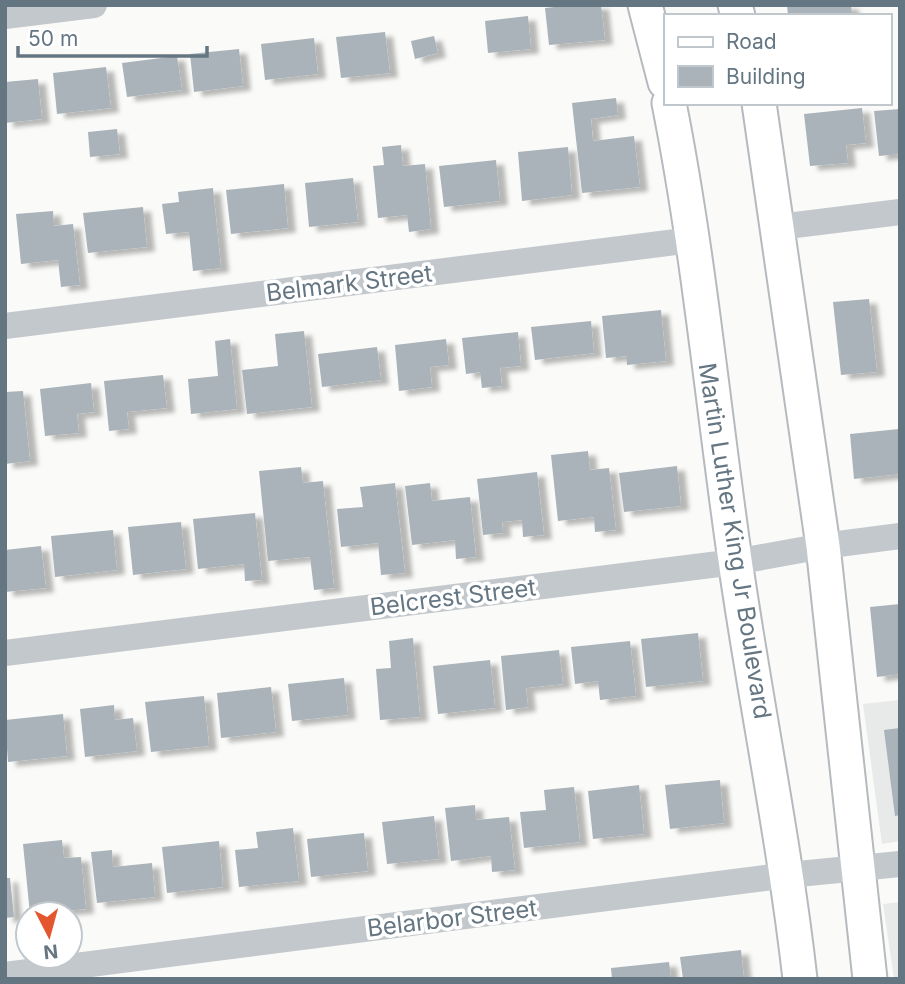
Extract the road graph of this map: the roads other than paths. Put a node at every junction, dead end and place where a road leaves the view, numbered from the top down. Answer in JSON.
{"nodes":[{"id":1,"x":94,"y":5,"type":"edge"},
{"id":2,"x":645,"y":5,"type":"edge"},
{"id":3,"x":5,"y":16,"type":"edge"},
{"id":4,"x":664,"y":78,"type":"edge"},
{"id":5,"x":669,"y":105,"type":"edge"},
{"id":6,"x":758,"y":105,"type":"edge"},
{"id":7,"x":900,"y":212,"type":"edge"},
{"id":8,"x":779,"y":227,"type":"junction"},
{"id":9,"x":692,"y":240,"type":"junction"},
{"id":10,"x":5,"y":326,"type":"edge"},
{"id":11,"x":900,"y":536,"type":"edge"},
{"id":12,"x":824,"y":546,"type":"junction"},
{"id":13,"x":735,"y":562,"type":"junction"},
{"id":14,"x":5,"y":653,"type":"edge"},
{"id":15,"x":900,"y":864,"type":"edge"},
{"id":16,"x":858,"y":870,"type":"junction"},
{"id":17,"x":788,"y":875,"type":"junction"},
{"id":18,"x":5,"y":975,"type":"edge"},
{"id":19,"x":800,"y":979,"type":"edge"},
{"id":20,"x":870,"y":979,"type":"edge"}],
"edges":[{"from":1,"to":3,"type":"street"},
{"from":2,"to":4,"type":"main road"},
{"from":5,"to":9,"type":"main road","name":"Martin Luther King Jr Boulevard"},
{"from":6,"to":8,"type":"main road"},
{"from":7,"to":8,"type":"street"},
{"from":8,"to":12,"type":"main road"},
{"from":9,"to":10,"type":"street","name":"Belmark Street"},
{"from":9,"to":13,"type":"main road","name":"Martin Luther King Jr Boulevard"},
{"from":11,"to":12,"type":"street","name":"Belcrest Street"},
{"from":12,"to":13,"type":"street","name":"Belcrest Street"},
{"from":12,"to":16,"type":"main road"},
{"from":13,"to":14,"type":"street","name":"Belcrest Street"},
{"from":13,"to":17,"type":"main road","name":"Martin Luther King Jr Boulevard"},
{"from":15,"to":16,"type":"street","name":"Belarbor Street"},
{"from":16,"to":17,"type":"street","name":"Belarbor Street"},
{"from":16,"to":20,"type":"main road"},
{"from":17,"to":18,"type":"street","name":"Belarbor Street"},
{"from":17,"to":19,"type":"main road","name":"Martin Luther King Jr Boulevard"}]}
